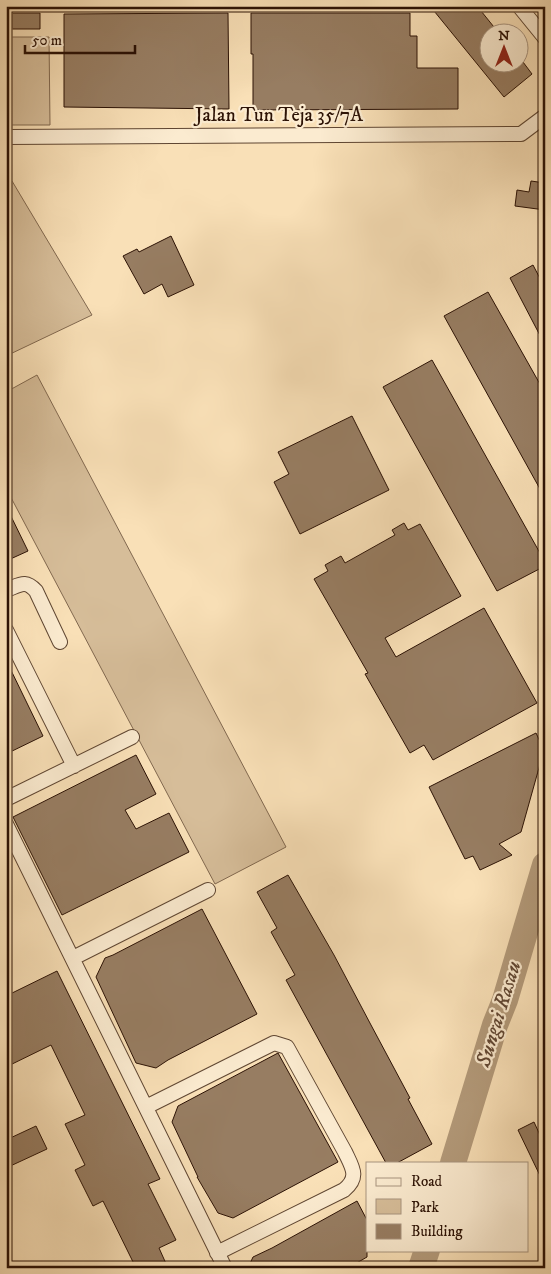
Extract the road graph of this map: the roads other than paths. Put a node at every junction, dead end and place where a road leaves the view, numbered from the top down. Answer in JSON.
{"nodes":[{"id":1,"x":519,"y":6,"type":"edge"},
{"id":2,"x":545,"y":38,"type":"edge"},
{"id":3,"x":545,"y":116,"type":"edge"},
{"id":4,"x":6,"y":137,"type":"edge"},
{"id":5,"x":6,"y":590,"type":"edge"},
{"id":6,"x":6,"y":630,"type":"edge"},
{"id":7,"x":60,"y":642,"type":"dead end"},
{"id":8,"x":132,"y":737,"type":"dead end"},
{"id":9,"x":74,"y":766,"type":"junction"},
{"id":10,"x":6,"y":799,"type":"edge"},
{"id":11,"x":6,"y":824,"type":"edge"},
{"id":12,"x":208,"y":890,"type":"dead end"},
{"id":13,"x":73,"y":958,"type":"junction"},
{"id":14,"x":146,"y":1107,"type":"junction"},
{"id":15,"x":217,"y":1253,"type":"junction"},
{"id":16,"x":225,"y":1268,"type":"edge"}],
"edges":[{"from":1,"to":2,"type":"street"},
{"from":3,"to":4,"type":"street","name":"Jalan Tun Teja 35/7A"},
{"from":5,"to":7,"type":"street"},
{"from":6,"to":9,"type":"street"},
{"from":8,"to":9,"type":"street"},
{"from":9,"to":10,"type":"street"},
{"from":11,"to":13,"type":"street"},
{"from":12,"to":13,"type":"street"},
{"from":13,"to":14,"type":"street"},
{"from":14,"to":15,"type":"street"},
{"from":14,"to":15,"type":"street"},
{"from":15,"to":16,"type":"street"}]}
